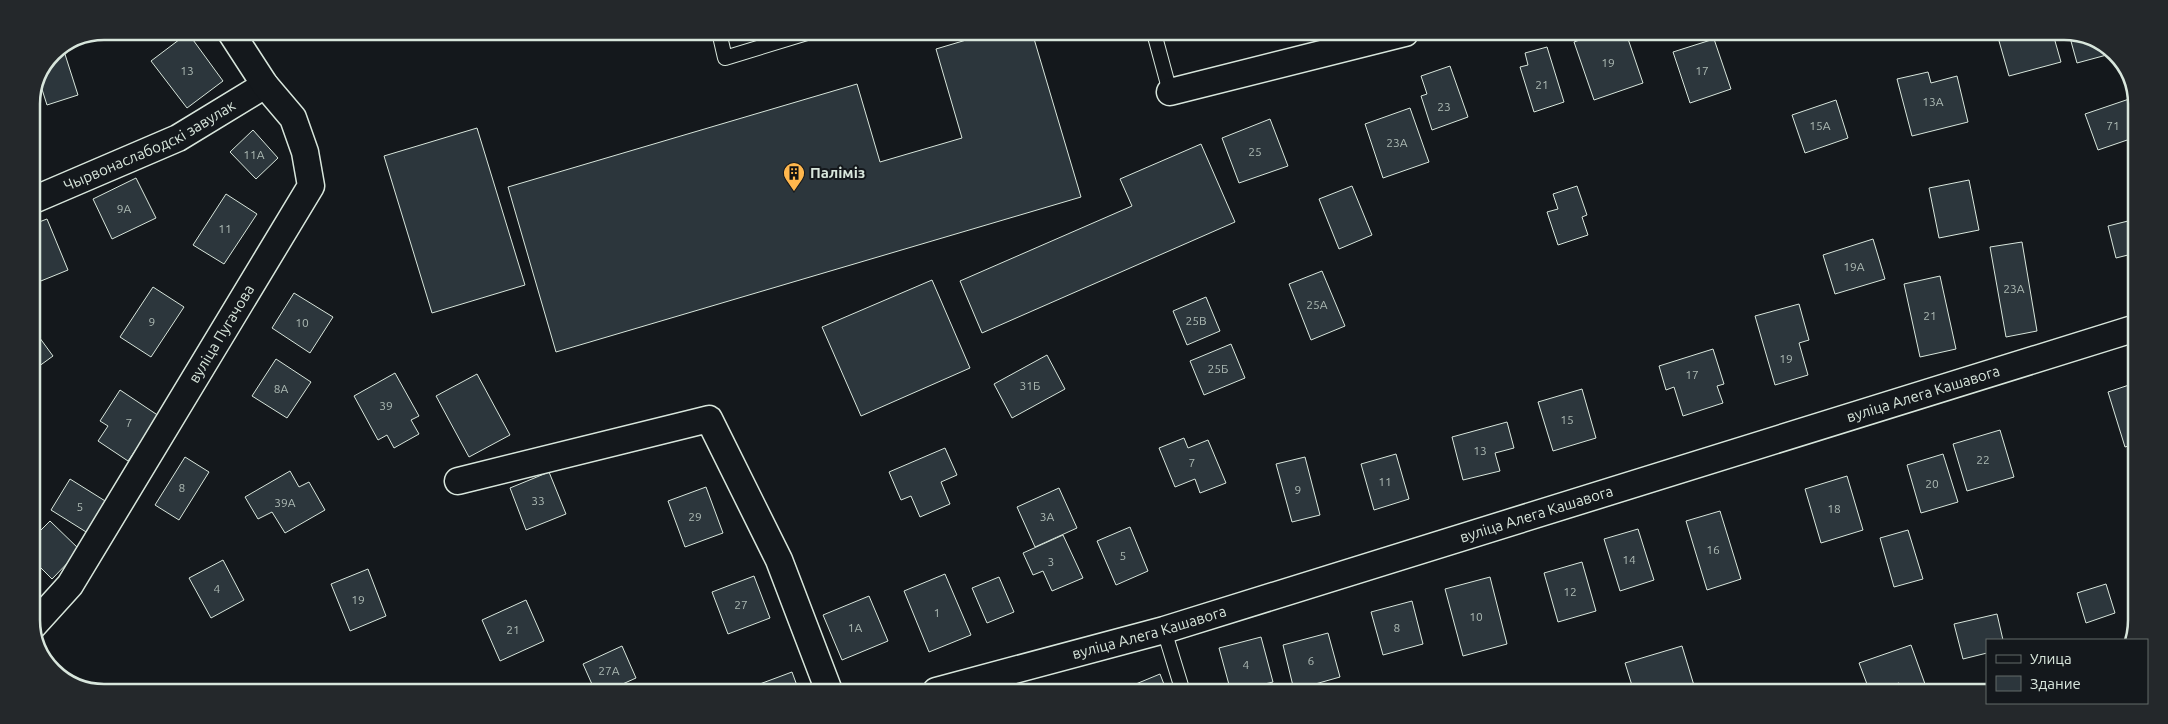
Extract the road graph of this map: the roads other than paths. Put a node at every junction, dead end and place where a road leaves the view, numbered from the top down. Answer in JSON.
{"nodes":[{"id":1,"x":236,"y":40,"type":"edge"},
{"id":2,"x":721,"y":40,"type":"edge"},
{"id":3,"x":784,"y":40,"type":"edge"},
{"id":4,"x":1156,"y":40,"type":"edge"},
{"id":5,"x":1377,"y":40,"type":"edge"},
{"id":6,"x":265,"y":85,"type":"junction"},
{"id":7,"x":1170,"y":92,"type":"joint"},
{"id":8,"x":40,"y":197,"type":"edge"},
{"id":9,"x":2128,"y":330,"type":"edge"},
{"id":10,"x":458,"y":481,"type":"dead end"},
{"id":11,"x":40,"y":618,"type":"edge"},
{"id":12,"x":1164,"y":630,"type":"junction"},
{"id":13,"x":826,"y":684,"type":"edge"},
{"id":14,"x":962,"y":684,"type":"edge"},
{"id":15,"x":1181,"y":684,"type":"edge"}],
"edges":[{"from":1,"to":6,"type":"street","name":"вуліца Пугачова"},
{"from":2,"to":3,"type":"lane"},
{"from":4,"to":7,"type":"lane"},
{"from":5,"to":7,"type":"street"},
{"from":6,"to":8,"type":"street","name":"Чырвонаслабодскі завулак"},
{"from":6,"to":11,"type":"street","name":"вуліца Пугачова"},
{"from":9,"to":12,"type":"street","name":"вуліца Алега Кашавога"},
{"from":10,"to":13,"type":"street"},
{"from":12,"to":14,"type":"street","name":"вуліца Алега Кашавога"},
{"from":12,"to":15,"type":"lane"}]}
